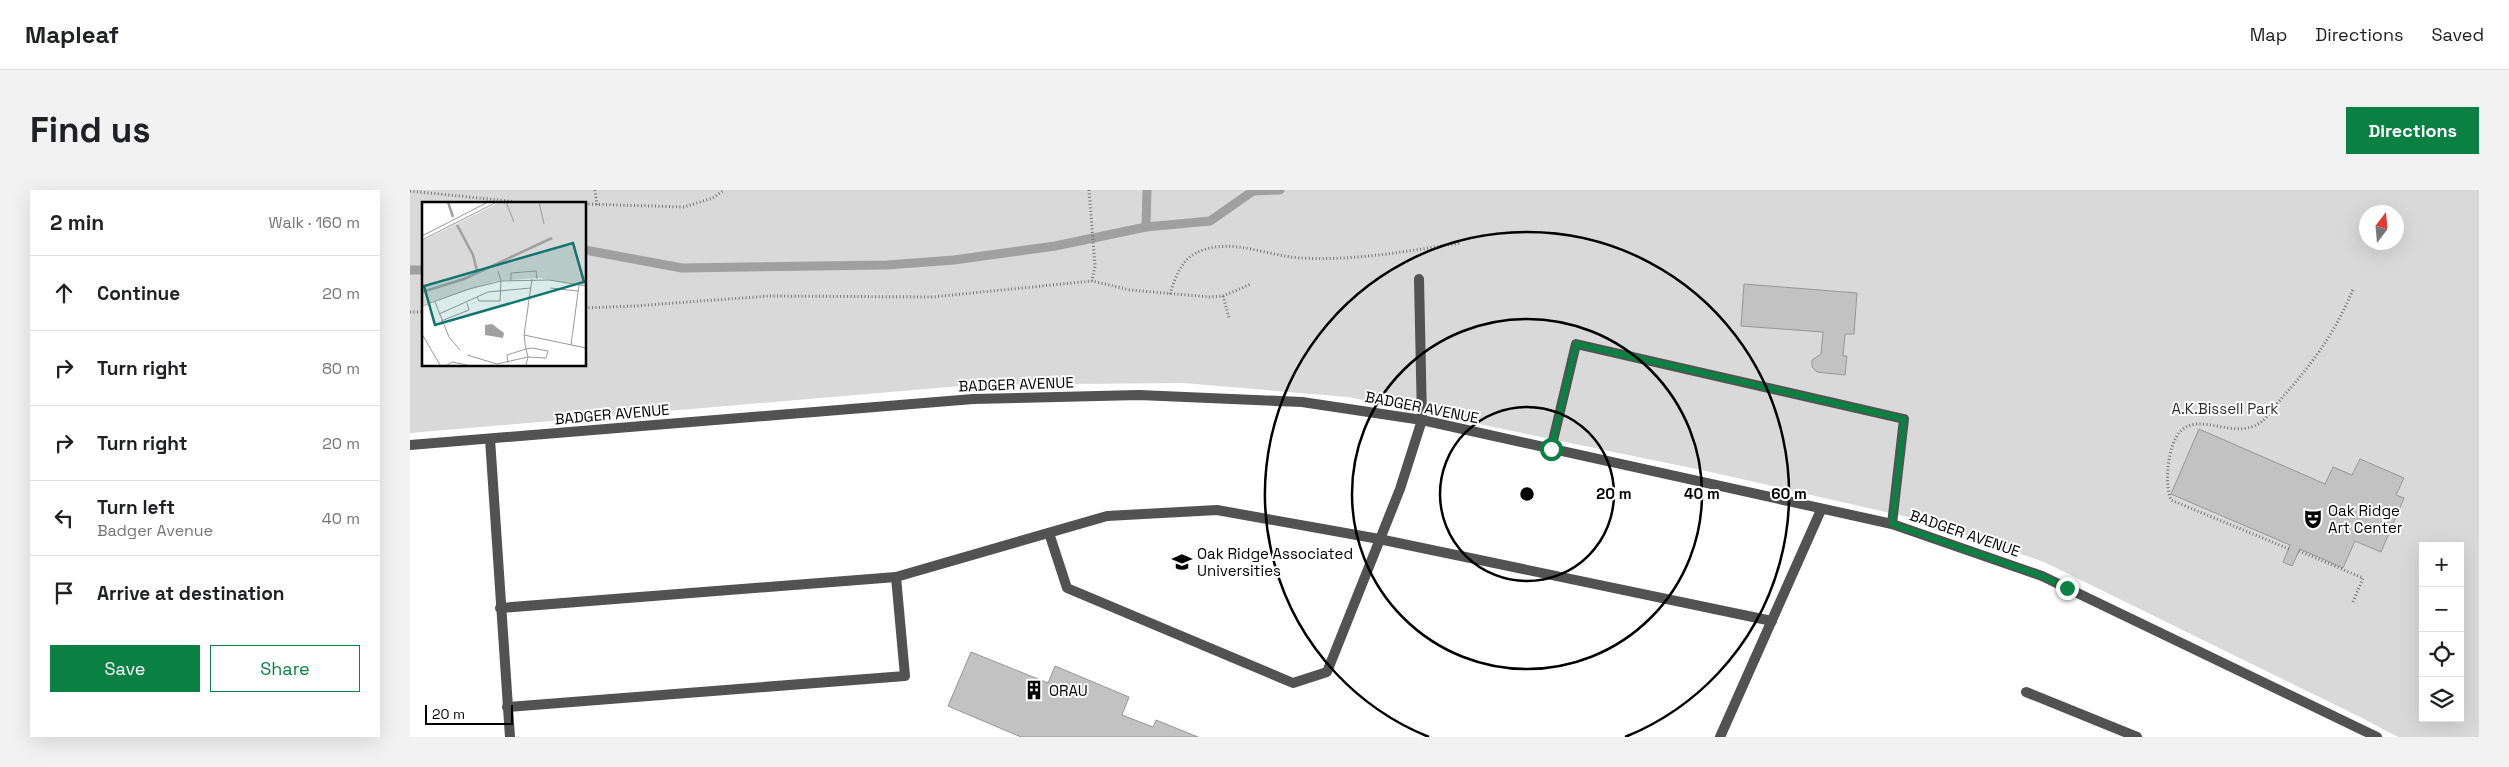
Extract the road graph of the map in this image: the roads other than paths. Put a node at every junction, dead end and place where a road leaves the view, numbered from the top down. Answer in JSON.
{"nodes":[{"id":1,"x":1419,"y":279,"type":"dead end"},
{"id":2,"x":1422,"y":420,"type":"junction"},
{"id":3,"x":490,"y":439,"type":"junction"},
{"id":4,"x":410,"y":445,"type":"edge"},
{"id":5,"x":1551,"y":449,"type":"junction"},
{"id":6,"x":1821,"y":510,"type":"junction"},
{"id":7,"x":1892,"y":524,"type":"junction"},
{"id":8,"x":1048,"y":533,"type":"junction"},
{"id":9,"x":1379,"y":539,"type":"junction"},
{"id":10,"x":896,"y":577,"type":"junction"},
{"id":11,"x":500,"y":608,"type":"junction"},
{"id":12,"x":1772,"y":621,"type":"junction"},
{"id":13,"x":2026,"y":692,"type":"dead end"},
{"id":14,"x":507,"y":707,"type":"junction"},
{"id":15,"x":510,"y":737,"type":"edge"},
{"id":16,"x":1720,"y":737,"type":"edge"},
{"id":17,"x":2137,"y":737,"type":"edge"},
{"id":18,"x":2377,"y":737,"type":"edge"}],
"edges":[{"from":1,"to":2,"type":"street"},
{"from":2,"to":3,"type":"street","name":"BADGER AVENUE"},
{"from":2,"to":5,"type":"street","name":"BADGER AVENUE"},
{"from":2,"to":9,"type":"street"},
{"from":3,"to":4,"type":"street","name":"BADGER AVENUE"},
{"from":3,"to":11,"type":"street"},
{"from":5,"to":6,"type":"street","name":"BADGER AVENUE"},
{"from":5,"to":7,"type":"street"},
{"from":6,"to":7,"type":"street","name":"BADGER AVENUE"},
{"from":6,"to":12,"type":"street"},
{"from":7,"to":18,"type":"street","name":"BADGER AVENUE"},
{"from":8,"to":9,"type":"street"},
{"from":8,"to":9,"type":"street"},
{"from":8,"to":10,"type":"street"},
{"from":9,"to":12,"type":"street"},
{"from":10,"to":11,"type":"street"},
{"from":10,"to":14,"type":"street"},
{"from":11,"to":14,"type":"street"},
{"from":12,"to":16,"type":"street"},
{"from":13,"to":17,"type":"street"},
{"from":14,"to":15,"type":"street"}]}
